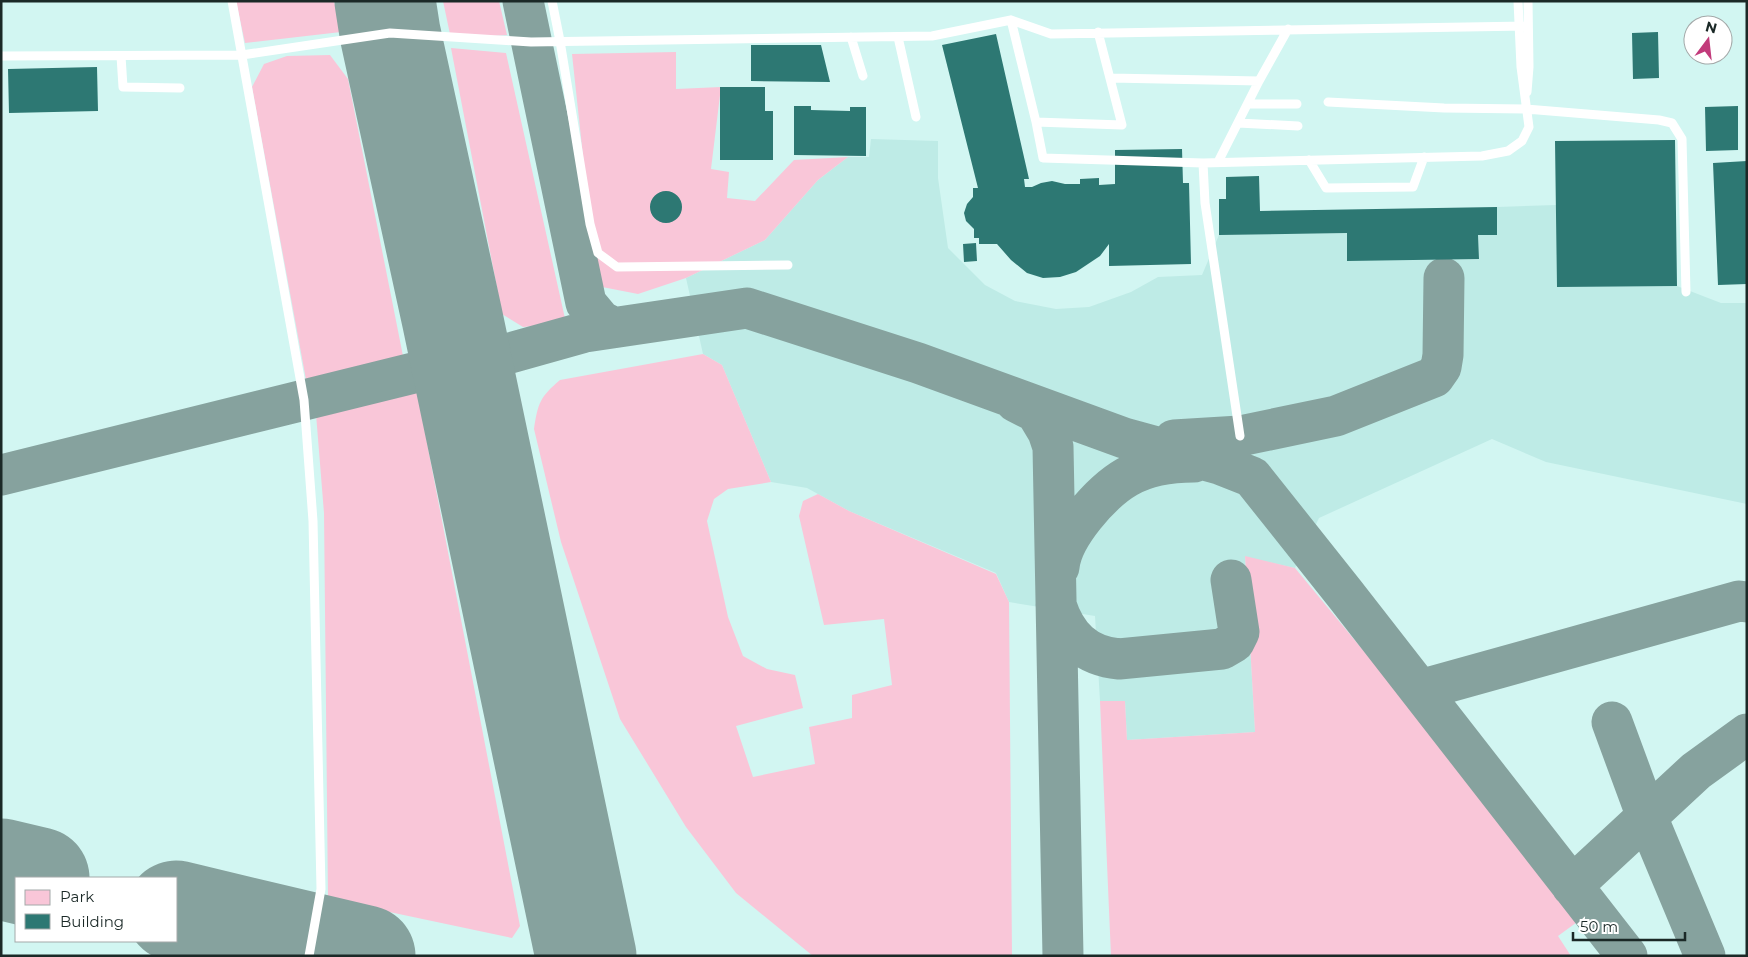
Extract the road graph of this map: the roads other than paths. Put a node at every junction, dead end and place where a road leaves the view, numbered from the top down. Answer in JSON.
{"nodes":[{"id":1,"x":232,"y":1,"type":"edge"},
{"id":2,"x":552,"y":1,"type":"edge"},
{"id":3,"x":1518,"y":1,"type":"edge"},
{"id":4,"x":1528,"y":1,"type":"edge"},
{"id":5,"x":1010,"y":20,"type":"junction"},
{"id":6,"x":1524,"y":26,"type":"junction"},
{"id":7,"x":1288,"y":29,"type":"junction"},
{"id":8,"x":1098,"y":32,"type":"junction"},
{"id":9,"x":852,"y":37,"type":"junction"},
{"id":10,"x":898,"y":37,"type":"junction"},
{"id":11,"x":560,"y":41,"type":"junction"},
{"id":12,"x":242,"y":55,"type":"junction"},
{"id":13,"x":1,"y":56,"type":"edge"},
{"id":14,"x":121,"y":56,"type":"junction"},
{"id":15,"x":863,"y":76,"type":"dead end"},
{"id":16,"x":1111,"y":78,"type":"junction"},
{"id":17,"x":1260,"y":81,"type":"junction"},
{"id":18,"x":180,"y":88,"type":"dead end"},
{"id":19,"x":1328,"y":102,"type":"dead end"},
{"id":20,"x":1248,"y":104,"type":"junction"},
{"id":21,"x":1297,"y":104,"type":"dead end"},
{"id":22,"x":1526,"y":109,"type":"junction"},
{"id":23,"x":916,"y":117,"type":"dead end"},
{"id":24,"x":1036,"y":122,"type":"junction"},
{"id":25,"x":1238,"y":123,"type":"junction"},
{"id":26,"x":1298,"y":126,"type":"dead end"},
{"id":27,"x":1424,"y":157,"type":"junction"},
{"id":28,"x":1309,"y":160,"type":"junction"},
{"id":29,"x":1218,"y":162,"type":"junction"},
{"id":30,"x":1203,"y":163,"type":"junction"},
{"id":31,"x":788,"y":265,"type":"dead end"},
{"id":32,"x":1686,"y":292,"type":"dead end"},
{"id":33,"x":1240,"y":436,"type":"dead end"},
{"id":34,"x":309,"y":956,"type":"edge"}],
"edges":[{"from":1,"to":12,"type":"lane"},
{"from":2,"to":11,"type":"lane"},
{"from":3,"to":6,"type":"lane"},
{"from":4,"to":6,"type":"lane"},
{"from":5,"to":8,"type":"lane"},
{"from":5,"to":10,"type":"lane"},
{"from":5,"to":24,"type":"lane"},
{"from":6,"to":7,"type":"lane"},
{"from":6,"to":22,"type":"lane"},
{"from":7,"to":8,"type":"lane"},
{"from":7,"to":17,"type":"lane"},
{"from":8,"to":16,"type":"lane"},
{"from":9,"to":10,"type":"lane"},
{"from":9,"to":11,"type":"lane"},
{"from":9,"to":15,"type":"lane"},
{"from":10,"to":23,"type":"lane"},
{"from":11,"to":12,"type":"lane"},
{"from":11,"to":31,"type":"lane"},
{"from":12,"to":14,"type":"lane"},
{"from":12,"to":34,"type":"lane"},
{"from":13,"to":14,"type":"lane"},
{"from":14,"to":18,"type":"lane"},
{"from":16,"to":17,"type":"lane"},
{"from":16,"to":24,"type":"lane"},
{"from":17,"to":20,"type":"lane"},
{"from":19,"to":22,"type":"lane"},
{"from":20,"to":21,"type":"lane"},
{"from":20,"to":25,"type":"lane"},
{"from":22,"to":27,"type":"lane"},
{"from":22,"to":32,"type":"lane"},
{"from":24,"to":30,"type":"lane"},
{"from":25,"to":26,"type":"lane"},
{"from":25,"to":29,"type":"lane"},
{"from":27,"to":28,"type":"lane"},
{"from":27,"to":28,"type":"lane"},
{"from":28,"to":29,"type":"lane"},
{"from":29,"to":30,"type":"lane"},
{"from":30,"to":33,"type":"lane"}]}
